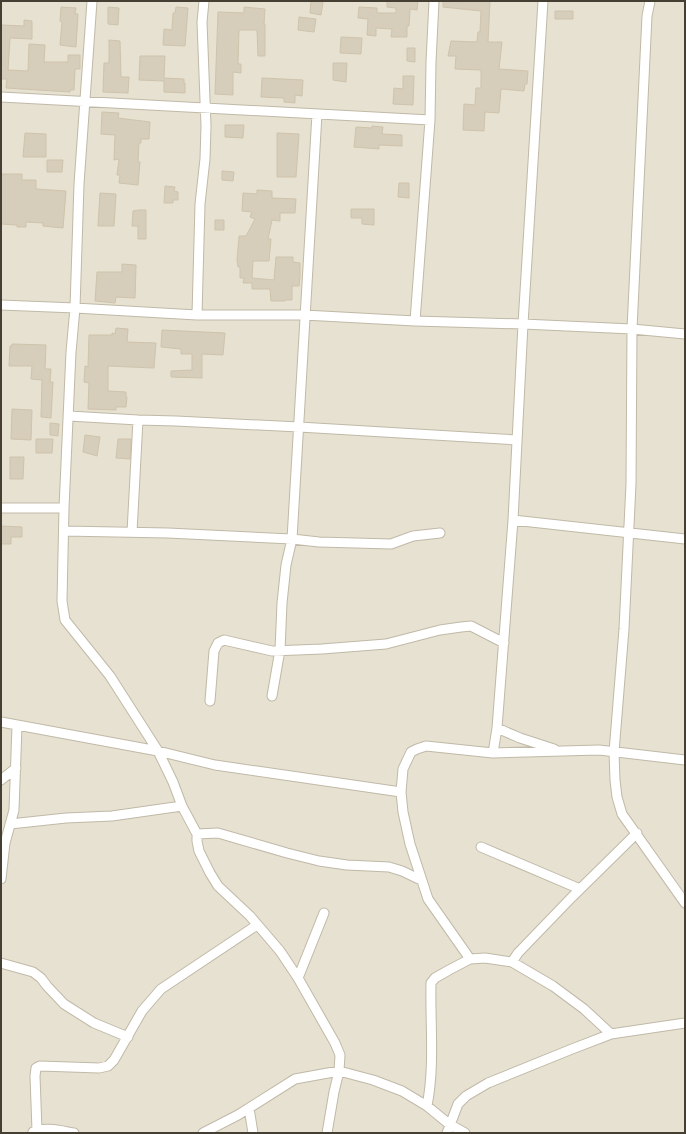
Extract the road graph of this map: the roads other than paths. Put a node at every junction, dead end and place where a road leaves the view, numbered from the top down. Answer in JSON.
{"nodes":[{"id":1,"x":92,"y":1,"type":"edge"},
{"id":2,"x":204,"y":1,"type":"edge"},
{"id":3,"x":434,"y":1,"type":"edge"},
{"id":4,"x":543,"y":1,"type":"edge"},
{"id":5,"x":650,"y":1,"type":"edge"},
{"id":6,"x":1,"y":97,"type":"edge"},
{"id":7,"x":85,"y":102,"type":"junction"},
{"id":8,"x":206,"y":109,"type":"junction"},
{"id":9,"x":317,"y":114,"type":"junction"},
{"id":10,"x":430,"y":120,"type":"junction"},
{"id":11,"x":1,"y":305,"type":"edge"},
{"id":12,"x":75,"y":308,"type":"junction"},
{"id":13,"x":197,"y":315,"type":"junction"},
{"id":14,"x":304,"y":315,"type":"junction"},
{"id":15,"x":415,"y":321,"type":"junction"},
{"id":16,"x":523,"y":324,"type":"junction"},
{"id":17,"x":632,"y":329,"type":"junction"},
{"id":18,"x":685,"y":334,"type":"edge"},
{"id":19,"x":69,"y":416,"type":"junction"},
{"id":20,"x":138,"y":420,"type":"junction"},
{"id":21,"x":299,"y":427,"type":"junction"},
{"id":22,"x":518,"y":440,"type":"junction"},
{"id":23,"x":1,"y":508,"type":"edge"},
{"id":24,"x":64,"y":508,"type":"junction"},
{"id":25,"x":513,"y":520,"type":"junction"},
{"id":26,"x":64,"y":532,"type":"junction"},
{"id":27,"x":132,"y":532,"type":"junction"},
{"id":28,"x":440,"y":533,"type":"dead end"},
{"id":29,"x":629,"y":533,"type":"junction"},
{"id":30,"x":292,"y":539,"type":"junction"},
{"id":31,"x":685,"y":539,"type":"edge"},
{"id":32,"x":504,"y":643,"type":"junction"},
{"id":33,"x":280,"y":650,"type":"junction"},
{"id":34,"x":272,"y":696,"type":"dead end"},
{"id":35,"x":210,"y":701,"type":"dead end"},
{"id":36,"x":1,"y":722,"type":"edge"},
{"id":37,"x":17,"y":726,"type":"junction"},
{"id":38,"x":497,"y":728,"type":"junction"},
{"id":39,"x":560,"y":750,"type":"junction"},
{"id":40,"x":158,"y":751,"type":"junction"},
{"id":41,"x":614,"y":752,"type":"junction"},
{"id":42,"x":493,"y":753,"type":"junction"},
{"id":43,"x":685,"y":760,"type":"edge"},
{"id":44,"x":16,"y":768,"type":"junction"},
{"id":45,"x":1,"y":780,"type":"edge"},
{"id":46,"x":401,"y":792,"type":"junction"},
{"id":47,"x":182,"y":806,"type":"junction"},
{"id":48,"x":10,"y":824,"type":"junction"},
{"id":49,"x":637,"y":833,"type":"junction"},
{"id":50,"x":197,"y":834,"type":"junction"},
{"id":51,"x":481,"y":847,"type":"dead end"},
{"id":52,"x":1,"y":879,"type":"edge"},
{"id":53,"x":421,"y":880,"type":"junction"},
{"id":54,"x":580,"y":889,"type":"junction"},
{"id":55,"x":685,"y":903,"type":"edge"},
{"id":56,"x":324,"y":913,"type":"dead end"},
{"id":57,"x":257,"y":924,"type":"junction"},
{"id":58,"x":470,"y":959,"type":"junction"},
{"id":59,"x":512,"y":962,"type":"junction"},
{"id":60,"x":1,"y":963,"type":"edge"},
{"id":61,"x":298,"y":978,"type":"junction"},
{"id":62,"x":685,"y":1023,"type":"edge"},
{"id":63,"x":611,"y":1034,"type":"junction"},
{"id":64,"x":128,"y":1037,"type":"junction"},
{"id":65,"x":339,"y":1071,"type":"junction"},
{"id":66,"x":427,"y":1106,"type":"junction"},
{"id":67,"x":249,"y":1108,"type":"junction"},
{"id":68,"x":448,"y":1129,"type":"edge"},
{"id":69,"x":34,"y":1132,"type":"edge"},
{"id":70,"x":74,"y":1133,"type":"edge"},
{"id":71,"x":203,"y":1133,"type":"edge"},
{"id":72,"x":253,"y":1133,"type":"edge"},
{"id":73,"x":327,"y":1133,"type":"edge"},
{"id":74,"x":465,"y":1133,"type":"edge"}],
"edges":[{"from":1,"to":7,"type":"street"},
{"from":2,"to":8,"type":"street"},
{"from":3,"to":10,"type":"street"},
{"from":4,"to":16,"type":"street"},
{"from":5,"to":17,"type":"street"},
{"from":6,"to":7,"type":"street"},
{"from":7,"to":8,"type":"street"},
{"from":7,"to":12,"type":"street"},
{"from":8,"to":9,"type":"street"},
{"from":8,"to":13,"type":"street"},
{"from":9,"to":10,"type":"street"},
{"from":9,"to":14,"type":"street"},
{"from":10,"to":15,"type":"street"},
{"from":11,"to":12,"type":"street"},
{"from":12,"to":13,"type":"street"},
{"from":12,"to":19,"type":"street"},
{"from":13,"to":14,"type":"street"},
{"from":14,"to":15,"type":"street"},
{"from":14,"to":21,"type":"street"},
{"from":15,"to":16,"type":"street"},
{"from":16,"to":17,"type":"street"},
{"from":16,"to":22,"type":"street"},
{"from":17,"to":18,"type":"street"},
{"from":17,"to":29,"type":"street"},
{"from":19,"to":20,"type":"street"},
{"from":19,"to":24,"type":"street"},
{"from":20,"to":21,"type":"street"},
{"from":20,"to":27,"type":"street"},
{"from":21,"to":22,"type":"street"},
{"from":21,"to":30,"type":"street"},
{"from":22,"to":25,"type":"street"},
{"from":23,"to":24,"type":"street"},
{"from":24,"to":26,"type":"street"},
{"from":25,"to":29,"type":"street"},
{"from":25,"to":32,"type":"street"},
{"from":26,"to":27,"type":"street"},
{"from":26,"to":40,"type":"street"},
{"from":27,"to":30,"type":"street"},
{"from":28,"to":30,"type":"street"},
{"from":29,"to":31,"type":"street"},
{"from":29,"to":41,"type":"street"},
{"from":30,"to":33,"type":"street"},
{"from":32,"to":33,"type":"street"},
{"from":32,"to":38,"type":"street"},
{"from":33,"to":34,"type":"street"},
{"from":33,"to":35,"type":"street"},
{"from":36,"to":37,"type":"street"},
{"from":37,"to":40,"type":"street"},
{"from":37,"to":44,"type":"street"},
{"from":38,"to":39,"type":"street"},
{"from":38,"to":42,"type":"street"},
{"from":39,"to":41,"type":"street"},
{"from":39,"to":42,"type":"street"},
{"from":40,"to":46,"type":"street"},
{"from":40,"to":47,"type":"street"},
{"from":41,"to":43,"type":"street"},
{"from":41,"to":49,"type":"street"},
{"from":42,"to":46,"type":"street"},
{"from":44,"to":45,"type":"street"},
{"from":44,"to":48,"type":"street"},
{"from":46,"to":53,"type":"street"},
{"from":47,"to":48,"type":"street"},
{"from":47,"to":50,"type":"street"},
{"from":48,"to":52,"type":"street"},
{"from":49,"to":54,"type":"street"},
{"from":49,"to":55,"type":"street"},
{"from":50,"to":53,"type":"street"},
{"from":50,"to":57,"type":"street"},
{"from":51,"to":54,"type":"street"},
{"from":53,"to":58,"type":"street"},
{"from":54,"to":59,"type":"street"},
{"from":56,"to":61,"type":"street"},
{"from":57,"to":61,"type":"street"},
{"from":57,"to":64,"type":"street"},
{"from":58,"to":59,"type":"street"},
{"from":58,"to":66,"type":"street"},
{"from":59,"to":63,"type":"street"},
{"from":60,"to":64,"type":"street"},
{"from":61,"to":65,"type":"street"},
{"from":62,"to":63,"type":"street"},
{"from":63,"to":68,"type":"street"},
{"from":64,"to":69,"type":"street"},
{"from":65,"to":66,"type":"street"},
{"from":65,"to":67,"type":"street"},
{"from":65,"to":73,"type":"street"},
{"from":66,"to":68,"type":"street"},
{"from":67,"to":71,"type":"street"},
{"from":67,"to":72,"type":"street"},
{"from":68,"to":74,"type":"street"},
{"from":69,"to":70,"type":"street"}]}
